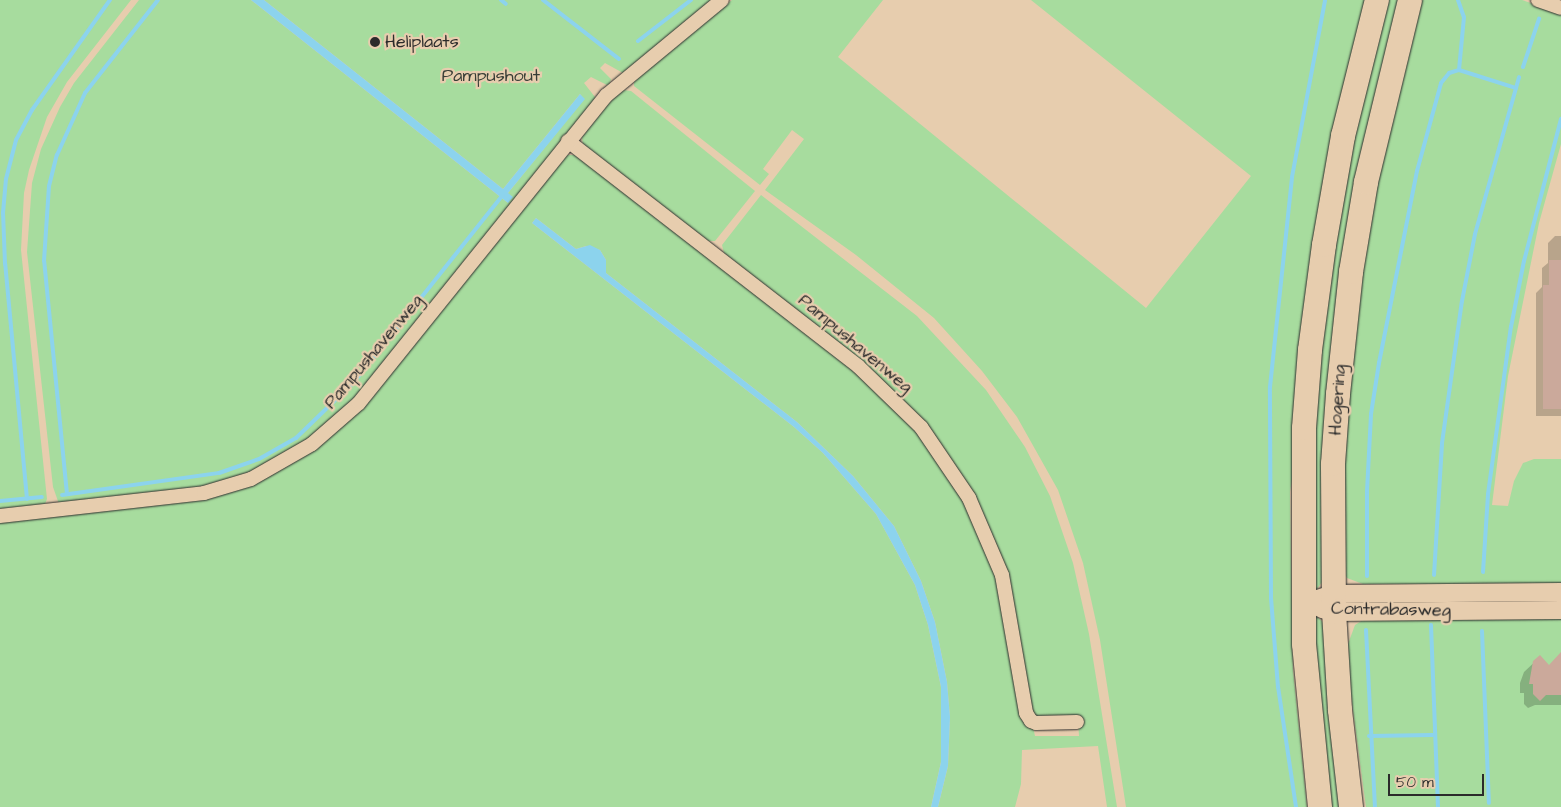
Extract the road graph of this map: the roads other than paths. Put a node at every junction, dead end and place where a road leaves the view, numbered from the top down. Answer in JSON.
{"nodes":[{"id":1,"x":722,"y":0,"type":"edge"},
{"id":2,"x":1377,"y":0,"type":"edge"},
{"id":3,"x":1410,"y":0,"type":"edge"},
{"id":4,"x":1538,"y":0,"type":"edge"},
{"id":5,"x":1561,"y":8,"type":"edge"},
{"id":6,"x":568,"y":141,"type":"junction"},
{"id":7,"x":0,"y":516,"type":"edge"},
{"id":8,"x":1561,"y":592,"type":"edge"},
{"id":9,"x":1334,"y":603,"type":"junction"},
{"id":10,"x":1302,"y":604,"type":"junction"},
{"id":11,"x":1561,"y":610,"type":"edge"},
{"id":12,"x":1077,"y":722,"type":"dead end"},
{"id":13,"x":1320,"y":807,"type":"edge"},
{"id":14,"x":1351,"y":807,"type":"edge"}],
"edges":[{"from":1,"to":6,"type":"street","name":"Pampushavenweg"},
{"from":2,"to":10,"type":"highway","name":"Hogering"},
{"from":3,"to":9,"type":"highway","name":"Hogering"},
{"from":4,"to":5,"type":"street"},
{"from":6,"to":7,"type":"street","name":"Pampushavenweg"},
{"from":6,"to":12,"type":"street","name":"Pampushavenweg"},
{"from":8,"to":9,"type":"street","name":"Contrabasweg"},
{"from":9,"to":10,"type":"street","name":"Contrabasweg"},
{"from":9,"to":11,"type":"street","name":"Contrabasweg"},
{"from":9,"to":14,"type":"highway","name":"Hogering"},
{"from":10,"to":13,"type":"highway","name":"Hogering"}]}
